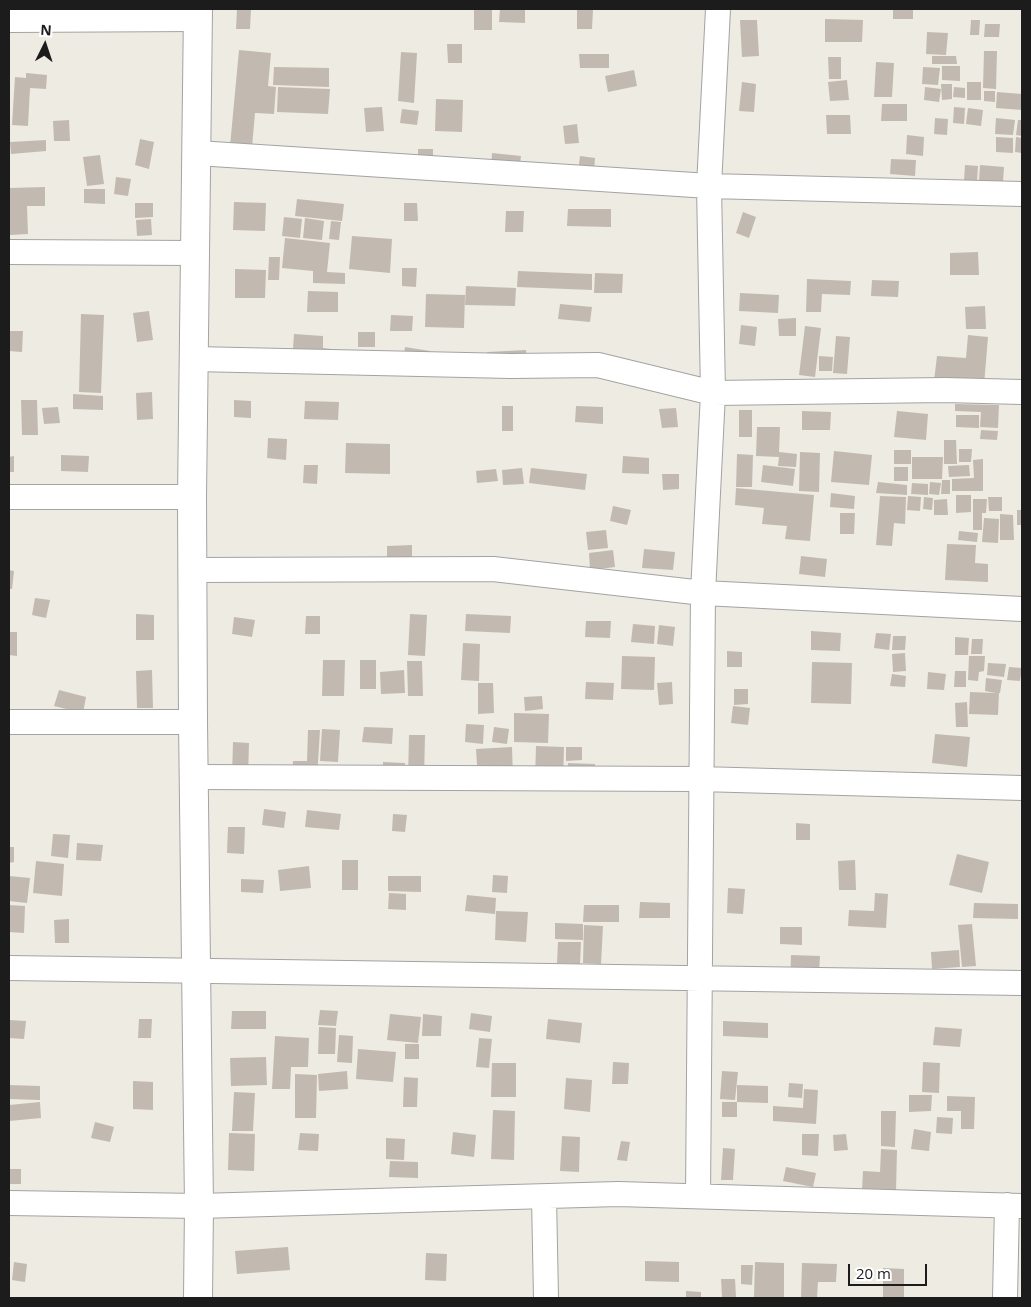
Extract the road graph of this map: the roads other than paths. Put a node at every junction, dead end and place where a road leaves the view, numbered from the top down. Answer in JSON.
{"nodes":[{"id":1,"x":718,"y":9,"type":"edge"},
{"id":2,"x":197,"y":14,"type":"edge"},
{"id":3,"x":9,"y":20,"type":"edge"},
{"id":4,"x":197,"y":153,"type":"junction"},
{"id":5,"x":708,"y":186,"type":"junction"},
{"id":6,"x":1022,"y":194,"type":"edge"},
{"id":7,"x":9,"y":252,"type":"edge"},
{"id":8,"x":194,"y":253,"type":"junction"},
{"id":9,"x":194,"y":359,"type":"junction"},
{"id":10,"x":1022,"y":392,"type":"edge"},
{"id":11,"x":713,"y":393,"type":"junction"},
{"id":12,"x":192,"y":496,"type":"junction"},
{"id":13,"x":9,"y":497,"type":"edge"},
{"id":14,"x":193,"y":570,"type":"junction"},
{"id":15,"x":703,"y":593,"type":"junction"},
{"id":16,"x":1022,"y":609,"type":"edge"},
{"id":17,"x":9,"y":722,"type":"edge"},
{"id":18,"x":193,"y":722,"type":"junction"},
{"id":19,"x":195,"y":777,"type":"junction"},
{"id":20,"x":700,"y":779,"type":"junction"},
{"id":21,"x":1022,"y":788,"type":"edge"},
{"id":22,"x":9,"y":968,"type":"edge"},
{"id":23,"x":197,"y":972,"type":"junction"},
{"id":24,"x":700,"y":978,"type":"junction"},
{"id":25,"x":1022,"y":983,"type":"edge"},
{"id":26,"x":544,"y":1196,"type":"junction"},
{"id":27,"x":698,"y":1196,"type":"junction"},
{"id":28,"x":9,"y":1203,"type":"edge"},
{"id":29,"x":1015,"y":1205,"type":"edge"},
{"id":30,"x":199,"y":1206,"type":"junction"},
{"id":31,"x":198,"y":1298,"type":"edge"},
{"id":32,"x":546,"y":1298,"type":"edge"},
{"id":33,"x":1005,"y":1298,"type":"edge"}],
"edges":[{"from":1,"to":5,"type":"street"},
{"from":2,"to":3,"type":"street"},
{"from":2,"to":4,"type":"street"},
{"from":4,"to":5,"type":"street"},
{"from":4,"to":8,"type":"street"},
{"from":5,"to":6,"type":"street"},
{"from":5,"to":11,"type":"street"},
{"from":7,"to":8,"type":"street"},
{"from":8,"to":9,"type":"street"},
{"from":9,"to":11,"type":"street"},
{"from":9,"to":12,"type":"street"},
{"from":10,"to":11,"type":"street"},
{"from":11,"to":15,"type":"street"},
{"from":12,"to":13,"type":"street"},
{"from":12,"to":14,"type":"street"},
{"from":14,"to":15,"type":"street"},
{"from":14,"to":18,"type":"street"},
{"from":15,"to":16,"type":"street"},
{"from":15,"to":20,"type":"street"},
{"from":17,"to":18,"type":"street"},
{"from":18,"to":19,"type":"street"},
{"from":19,"to":20,"type":"street"},
{"from":19,"to":23,"type":"street"},
{"from":20,"to":21,"type":"street"},
{"from":20,"to":24,"type":"street"},
{"from":22,"to":23,"type":"street"},
{"from":23,"to":24,"type":"street"},
{"from":23,"to":30,"type":"street"},
{"from":24,"to":25,"type":"street"},
{"from":24,"to":27,"type":"street"},
{"from":26,"to":27,"type":"street"},
{"from":26,"to":30,"type":"street"},
{"from":26,"to":32,"type":"street"},
{"from":27,"to":29,"type":"street"},
{"from":28,"to":30,"type":"street"},
{"from":29,"to":33,"type":"street"},
{"from":30,"to":31,"type":"street"}]}
